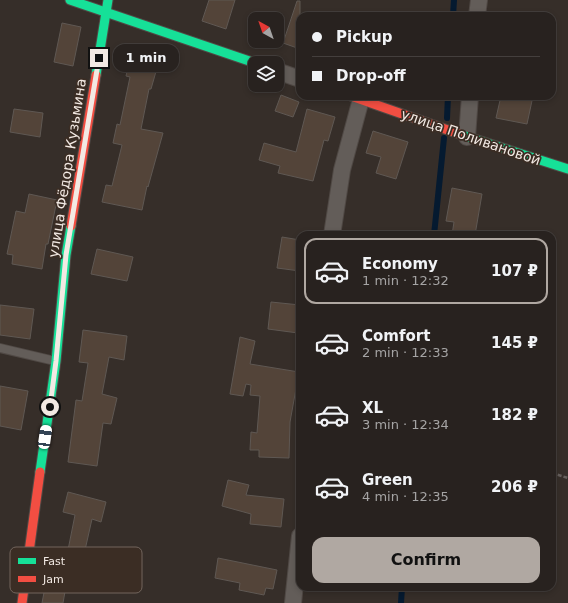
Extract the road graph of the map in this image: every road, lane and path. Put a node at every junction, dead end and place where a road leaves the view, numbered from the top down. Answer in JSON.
{"nodes":[{"id":1,"x":70,"y":0,"type":"edge"},
{"id":2,"x":108,"y":0,"type":"edge"},
{"id":3,"x":479,"y":0,"type":"edge"},
{"id":4,"x":478,"y":12,"type":"edge"},
{"id":5,"x":107,"y":13,"type":"junction"},
{"id":6,"x":248,"y":61,"type":"edge"},
{"id":7,"x":284,"y":73,"type":"edge"},
{"id":8,"x":296,"y":78,"type":"edge"},
{"id":9,"x":356,"y":100,"type":"edge"},
{"id":10,"x":362,"y":100,"type":"edge"},
{"id":11,"x":470,"y":100,"type":"edge"},
{"id":12,"x":467,"y":137,"type":"junction"},
{"id":13,"x":568,"y":169,"type":"edge"},
{"id":14,"x":333,"y":231,"type":"edge"},
{"id":15,"x":0,"y":348,"type":"edge"},
{"id":16,"x":56,"y":361,"type":"junction"},
{"id":17,"x":556,"y":474,"type":"edge"},
{"id":18,"x":568,"y":478,"type":"edge"},
{"id":19,"x":30,"y":547,"type":"edge"},
{"id":20,"x":296,"y":574,"type":"edge"},
{"id":21,"x":23,"y":593,"type":"edge"},
{"id":22,"x":22,"y":603,"type":"edge"},
{"id":23,"x":293,"y":603,"type":"edge"}],
"edges":[{"from":1,"to":5,"type":"street"},
{"from":2,"to":5,"type":"street","name":"улица Фёдора Кузьмина"},
{"from":3,"to":4,"type":"street"},
{"from":5,"to":6,"type":"street"},
{"from":5,"to":16,"type":"street","name":"улица Фёдора Кузьмина"},
{"from":7,"to":8,"type":"street"},
{"from":9,"to":14,"type":"street"},
{"from":10,"to":12,"type":"street","name":"улица Поливановой"},
{"from":11,"to":12,"type":"street"},
{"from":12,"to":13,"type":"street","name":"улица Поливановой"},
{"from":15,"to":16,"type":"lane"},
{"from":16,"to":19,"type":"street","name":"улица Фёдора Кузьмина"},
{"from":17,"to":18,"type":"path"},
{"from":20,"to":23,"type":"street"},
{"from":21,"to":22,"type":"street","name":"улица Фёдора Кузьмина"}]}
